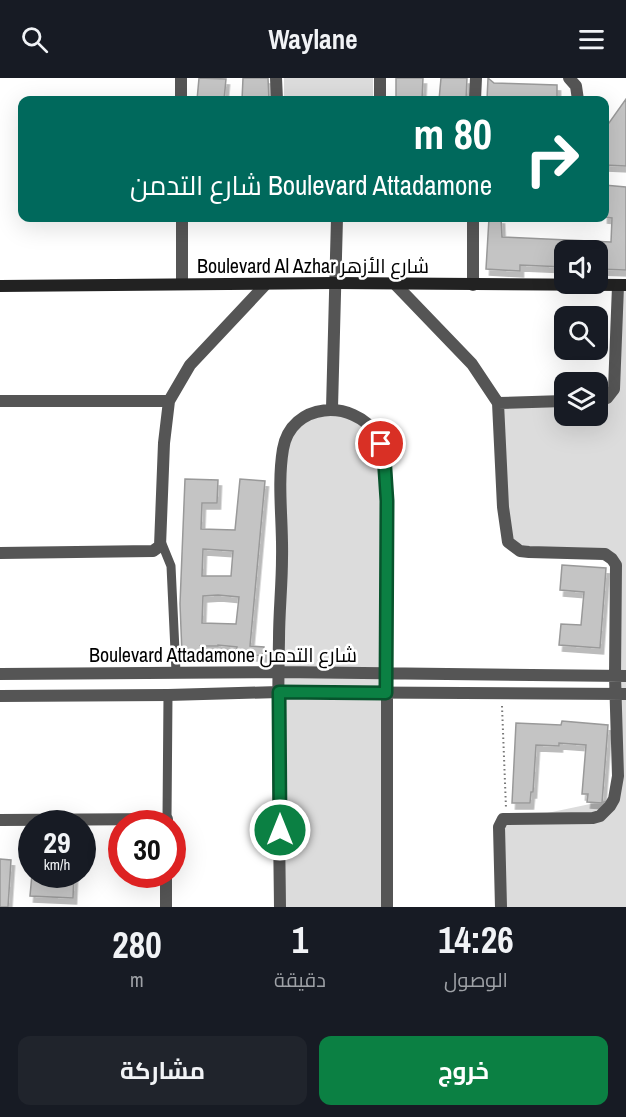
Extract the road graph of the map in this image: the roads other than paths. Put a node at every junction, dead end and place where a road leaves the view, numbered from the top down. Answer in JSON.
{"nodes":[{"id":1,"x":181,"y":78,"type":"edge"},
{"id":2,"x":276,"y":78,"type":"edge"},
{"id":3,"x":380,"y":78,"type":"edge"},
{"id":4,"x":476,"y":78,"type":"edge"},
{"id":5,"x":569,"y":78,"type":"edge"},
{"id":6,"x":181,"y":96,"type":"edge"},
{"id":7,"x":277,"y":96,"type":"edge"},
{"id":8,"x":380,"y":96,"type":"edge"},
{"id":9,"x":475,"y":96,"type":"edge"},
{"id":10,"x":577,"y":96,"type":"edge"},
{"id":11,"x":182,"y":222,"type":"edge"},
{"id":12,"x":337,"y":222,"type":"edge"},
{"id":13,"x":473,"y":222,"type":"edge"},
{"id":14,"x":334,"y":283,"type":"junction"},
{"id":15,"x":182,"y":284,"type":"junction"},
{"id":16,"x":266,"y":284,"type":"junction"},
{"id":17,"x":396,"y":285,"type":"junction"},
{"id":18,"x":473,"y":285,"type":"junction"},
{"id":19,"x":0,"y":286,"type":"edge"},
{"id":20,"x":622,"y":286,"type":"edge"},
{"id":21,"x":608,"y":398,"type":"edge"},
{"id":22,"x":0,"y":401,"type":"edge"},
{"id":23,"x":169,"y":401,"type":"junction"},
{"id":24,"x":554,"y":401,"type":"edge"},
{"id":25,"x":498,"y":403,"type":"junction"},
{"id":26,"x":332,"y":408,"type":"junction"},
{"id":27,"x":160,"y":539,"type":"junction"},
{"id":28,"x":0,"y":553,"type":"edge"},
{"id":29,"x":176,"y":672,"type":"junction"},
{"id":30,"x":279,"y":672,"type":"junction"},
{"id":31,"x":0,"y":674,"type":"edge"},
{"id":32,"x":386,"y":675,"type":"junction"},
{"id":33,"x":620,"y":676,"type":"edge"},
{"id":34,"x":279,"y":692,"type":"junction"},
{"id":35,"x":386,"y":693,"type":"junction"},
{"id":36,"x":168,"y":695,"type":"junction"},
{"id":37,"x":621,"y":695,"type":"edge"},
{"id":38,"x":0,"y":696,"type":"edge"},
{"id":39,"x":167,"y":810,"type":"edge"},
{"id":40,"x":0,"y":820,"type":"edge"},
{"id":41,"x":108,"y":821,"type":"edge"},
{"id":42,"x":166,"y":888,"type":"edge"},
{"id":43,"x":166,"y":907,"type":"edge"},
{"id":44,"x":280,"y":907,"type":"edge"},
{"id":45,"x":387,"y":907,"type":"edge"},
{"id":46,"x":501,"y":907,"type":"edge"}],
"edges":[{"from":1,"to":6,"type":"street"},
{"from":2,"to":7,"type":"street"},
{"from":3,"to":8,"type":"street"},
{"from":4,"to":9,"type":"street"},
{"from":5,"to":10,"type":"street"},
{"from":11,"to":15,"type":"street"},
{"from":12,"to":14,"type":"street"},
{"from":13,"to":18,"type":"street"},
{"from":14,"to":16,"type":"main road","name":"Boulevard Al Azhar شارع الأزهر"},
{"from":14,"to":17,"type":"main road","name":"Boulevard Al Azhar شارع الأزهر"},
{"from":14,"to":26,"type":"street"},
{"from":15,"to":16,"type":"main road","name":"Boulevard Al Azhar شارع الأزهر"},
{"from":15,"to":19,"type":"main road","name":"Boulevard Al Azhar شارع الأزهر"},
{"from":16,"to":23,"type":"street"},
{"from":17,"to":18,"type":"main road","name":"Boulevard Al Azhar شارع الأزهر"},
{"from":17,"to":25,"type":"street"},
{"from":18,"to":20,"type":"main road","name":"Boulevard Al Azhar شارع الأزهر"},
{"from":20,"to":21,"type":"street"},
{"from":22,"to":23,"type":"street"},
{"from":23,"to":27,"type":"street"},
{"from":24,"to":25,"type":"street"},
{"from":25,"to":33,"type":"street"},
{"from":26,"to":30,"type":"street"},
{"from":26,"to":32,"type":"street"},
{"from":27,"to":28,"type":"street"},
{"from":27,"to":29,"type":"street"},
{"from":29,"to":30,"type":"street","name":"Boulevard Attadamone شارع التدمن"},
{"from":29,"to":31,"type":"street","name":"Boulevard Attadamone شارع التدمن"},
{"from":30,"to":32,"type":"street","name":"Boulevard Attadamone شارع التدمن"},
{"from":30,"to":34,"type":"street"},
{"from":32,"to":33,"type":"street","name":"Boulevard Attadamone شارع التدمن"},
{"from":32,"to":35,"type":"street"},
{"from":33,"to":37,"type":"street"},
{"from":34,"to":35,"type":"street","name":"Boulevard Attadamone شارع التدمن"},
{"from":34,"to":36,"type":"street","name":"Boulevard Attadamone شارع التدمن"},
{"from":34,"to":44,"type":"street"},
{"from":35,"to":37,"type":"street","name":"Boulevard Attadamone شارع التدمن"},
{"from":35,"to":45,"type":"street"},
{"from":36,"to":38,"type":"street","name":"Boulevard Attadamone شارع التدمن"},
{"from":36,"to":39,"type":"street"},
{"from":37,"to":46,"type":"street"},
{"from":40,"to":41,"type":"street"},
{"from":42,"to":43,"type":"street"}]}
